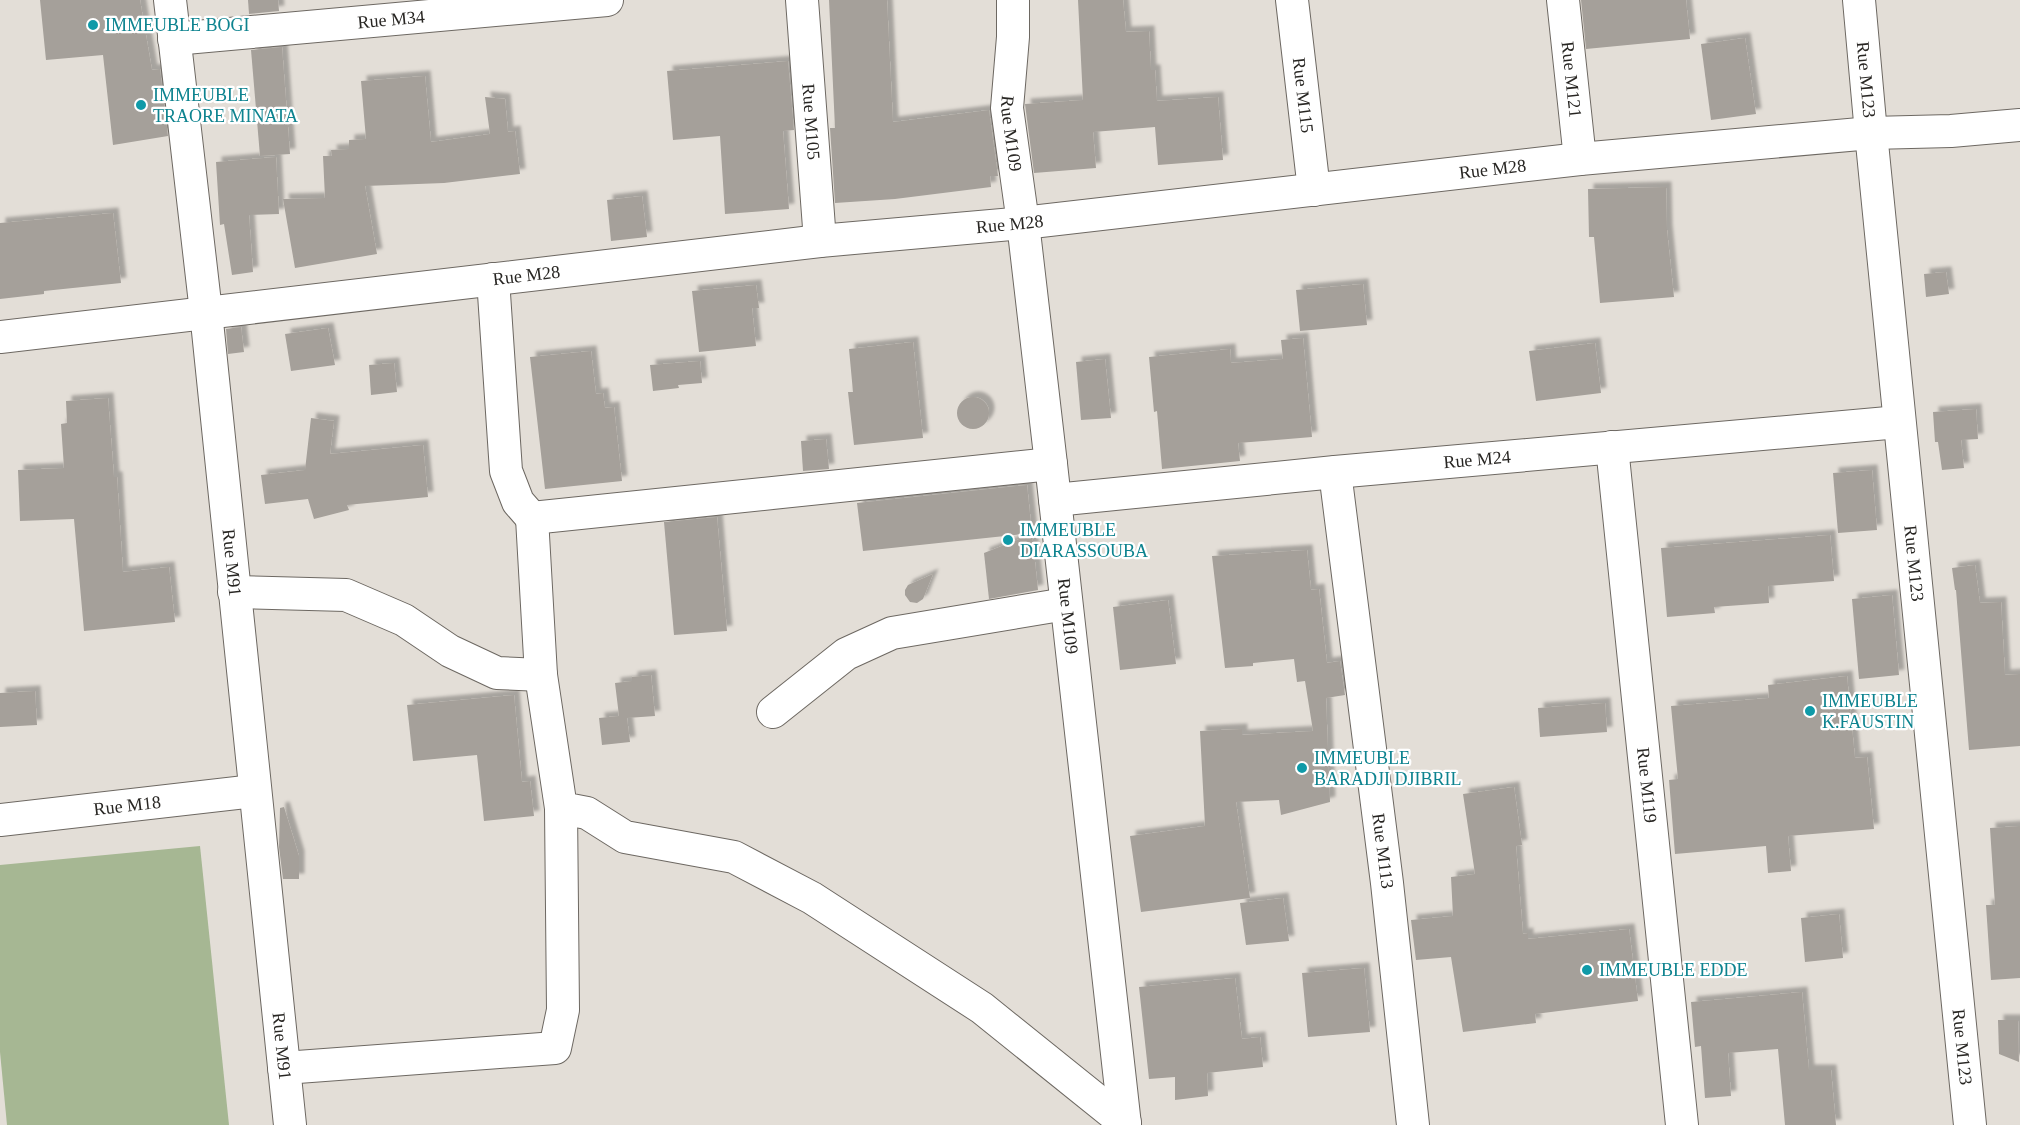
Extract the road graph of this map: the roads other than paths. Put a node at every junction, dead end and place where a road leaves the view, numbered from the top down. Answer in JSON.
{"nodes":[{"id":1,"x":170,"y":0,"type":"edge"},
{"id":2,"x":608,"y":0,"type":"edge"},
{"id":3,"x":802,"y":0,"type":"edge"},
{"id":4,"x":1013,"y":0,"type":"edge"},
{"id":5,"x":1292,"y":0,"type":"edge"},
{"id":6,"x":1563,"y":0,"type":"edge"},
{"id":7,"x":1859,"y":0,"type":"edge"},
{"id":8,"x":174,"y":39,"type":"junction"},
{"id":9,"x":2020,"y":125,"type":"edge"},
{"id":10,"x":1871,"y":133,"type":"junction"},
{"id":11,"x":1581,"y":159,"type":"junction"},
{"id":12,"x":1314,"y":190,"type":"junction"},
{"id":13,"x":1023,"y":223,"type":"junction"},
{"id":14,"x":820,"y":241,"type":"junction"},
{"id":15,"x":493,"y":279,"type":"junction"},
{"id":16,"x":206,"y":312,"type":"junction"},
{"id":17,"x":0,"y":336,"type":"edge"},
{"id":18,"x":1899,"y":422,"type":"junction"},
{"id":19,"x":1612,"y":447,"type":"junction"},
{"id":20,"x":1051,"y":464,"type":"junction"},
{"id":21,"x":1335,"y":472,"type":"junction"},
{"id":22,"x":1055,"y":500,"type":"junction"},
{"id":23,"x":532,"y":518,"type":"junction"},
{"id":24,"x":234,"y":592,"type":"junction"},
{"id":25,"x":1066,"y":604,"type":"junction"},
{"id":26,"x":541,"y":675,"type":"junction"},
{"id":27,"x":772,"y":712,"type":"dead end"},
{"id":28,"x":254,"y":791,"type":"junction"},
{"id":29,"x":561,"y":808,"type":"junction"},
{"id":30,"x":0,"y":820,"type":"edge"},
{"id":31,"x":284,"y":1068,"type":"junction"},
{"id":32,"x":1125,"y":1124,"type":"edge"},
{"id":33,"x":290,"y":1125,"type":"edge"},
{"id":34,"x":1413,"y":1125,"type":"edge"},
{"id":35,"x":1682,"y":1125,"type":"edge"},
{"id":36,"x":1970,"y":1125,"type":"edge"}],
"edges":[{"from":1,"to":8,"type":"street","name":"Rue M91"},
{"from":2,"to":8,"type":"street","name":"Rue M34"},
{"from":3,"to":14,"type":"street","name":"Rue M105"},
{"from":4,"to":13,"type":"street","name":"Rue M109"},
{"from":5,"to":12,"type":"street","name":"Rue M115"},
{"from":6,"to":11,"type":"street","name":"Rue M121"},
{"from":7,"to":10,"type":"street","name":"Rue M123"},
{"from":8,"to":16,"type":"street","name":"Rue M91"},
{"from":9,"to":10,"type":"street","name":"Rue M28"},
{"from":10,"to":11,"type":"street","name":"Rue M28"},
{"from":10,"to":18,"type":"street","name":"Rue M123"},
{"from":11,"to":12,"type":"street","name":"Rue M28"},
{"from":12,"to":13,"type":"street","name":"Rue M28"},
{"from":13,"to":14,"type":"street","name":"Rue M28"},
{"from":13,"to":20,"type":"street","name":"Rue M109"},
{"from":14,"to":15,"type":"street","name":"Rue M28"},
{"from":15,"to":16,"type":"street","name":"Rue M28"},
{"from":15,"to":23,"type":"street"},
{"from":16,"to":17,"type":"street","name":"Rue M28"},
{"from":16,"to":24,"type":"street","name":"Rue M91"},
{"from":18,"to":19,"type":"street","name":"Rue M24"},
{"from":18,"to":36,"type":"street","name":"Rue M123"},
{"from":19,"to":21,"type":"street","name":"Rue M24"},
{"from":19,"to":35,"type":"street","name":"Rue M119"},
{"from":20,"to":22,"type":"street","name":"Rue M109"},
{"from":20,"to":23,"type":"street"},
{"from":21,"to":22,"type":"street","name":"Rue M24"},
{"from":21,"to":34,"type":"street","name":"Rue M113"},
{"from":22,"to":25,"type":"street","name":"Rue M109"},
{"from":23,"to":26,"type":"street"},
{"from":24,"to":26,"type":"street"},
{"from":24,"to":28,"type":"street","name":"Rue M91"},
{"from":25,"to":27,"type":"street"},
{"from":25,"to":32,"type":"street","name":"Rue M109"},
{"from":26,"to":29,"type":"street"},
{"from":28,"to":30,"type":"street","name":"Rue M18"},
{"from":28,"to":31,"type":"street","name":"Rue M91"},
{"from":29,"to":31,"type":"street"},
{"from":29,"to":32,"type":"street"},
{"from":31,"to":33,"type":"street","name":"Rue M91"}]}
